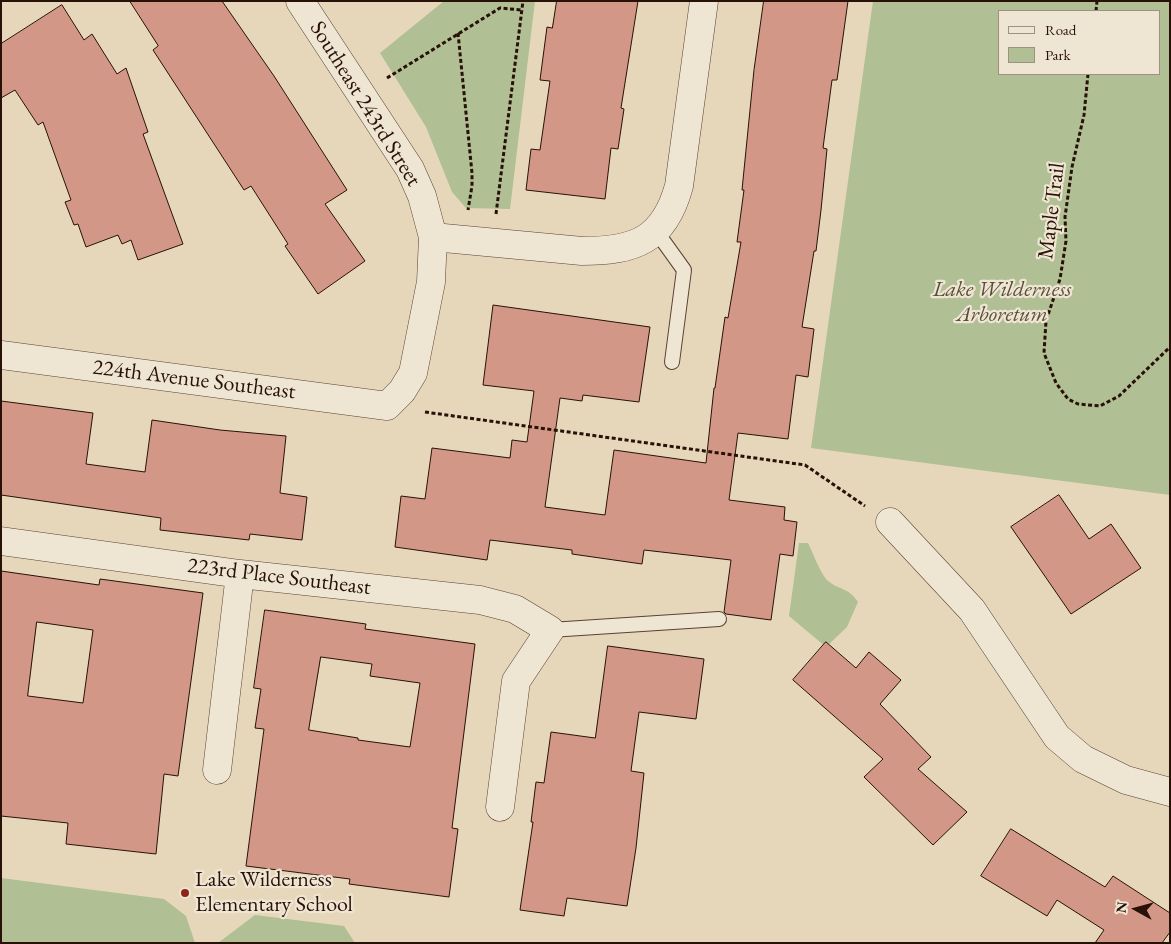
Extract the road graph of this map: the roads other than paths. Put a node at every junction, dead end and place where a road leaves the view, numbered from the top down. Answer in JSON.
{"nodes":[{"id":1,"x":300,"y":1,"type":"edge"},
{"id":2,"x":704,"y":1,"type":"edge"},
{"id":3,"x":656,"y":231,"type":"junction"},
{"id":4,"x":433,"y":238,"type":"junction"},
{"id":5,"x":1,"y":355,"type":"edge"},
{"id":6,"x":672,"y":362,"type":"dead end"},
{"id":7,"x":387,"y":406,"type":"joint"},
{"id":8,"x":890,"y":522,"type":"road end"},
{"id":9,"x":1,"y":541,"type":"edge"},
{"id":10,"x":240,"y":574,"type":"junction"},
{"id":11,"x":718,"y":620,"type":"dead end"},
{"id":12,"x":550,"y":630,"type":"junction"},
{"id":13,"x":216,"y":770,"type":"dead end"},
{"id":14,"x":1170,"y":792,"type":"edge"},
{"id":15,"x":500,"y":807,"type":"dead end"}],
"edges":[{"from":1,"to":4,"type":"street","name":"Southeast 243rd Street"},
{"from":2,"to":3,"type":"street"},
{"from":3,"to":4,"type":"street"},
{"from":3,"to":6,"type":"lane"},
{"from":4,"to":7,"type":"street","name":"Southeast 243rd Street"},
{"from":5,"to":7,"type":"street","name":"224th Avenue Southeast"},
{"from":8,"to":14,"type":"street"},
{"from":9,"to":10,"type":"street","name":"223rd Place Southeast"},
{"from":10,"to":12,"type":"street","name":"223rd Place Southeast"},
{"from":10,"to":13,"type":"street"},
{"from":11,"to":12,"type":"lane"},
{"from":12,"to":15,"type":"street"}]}
